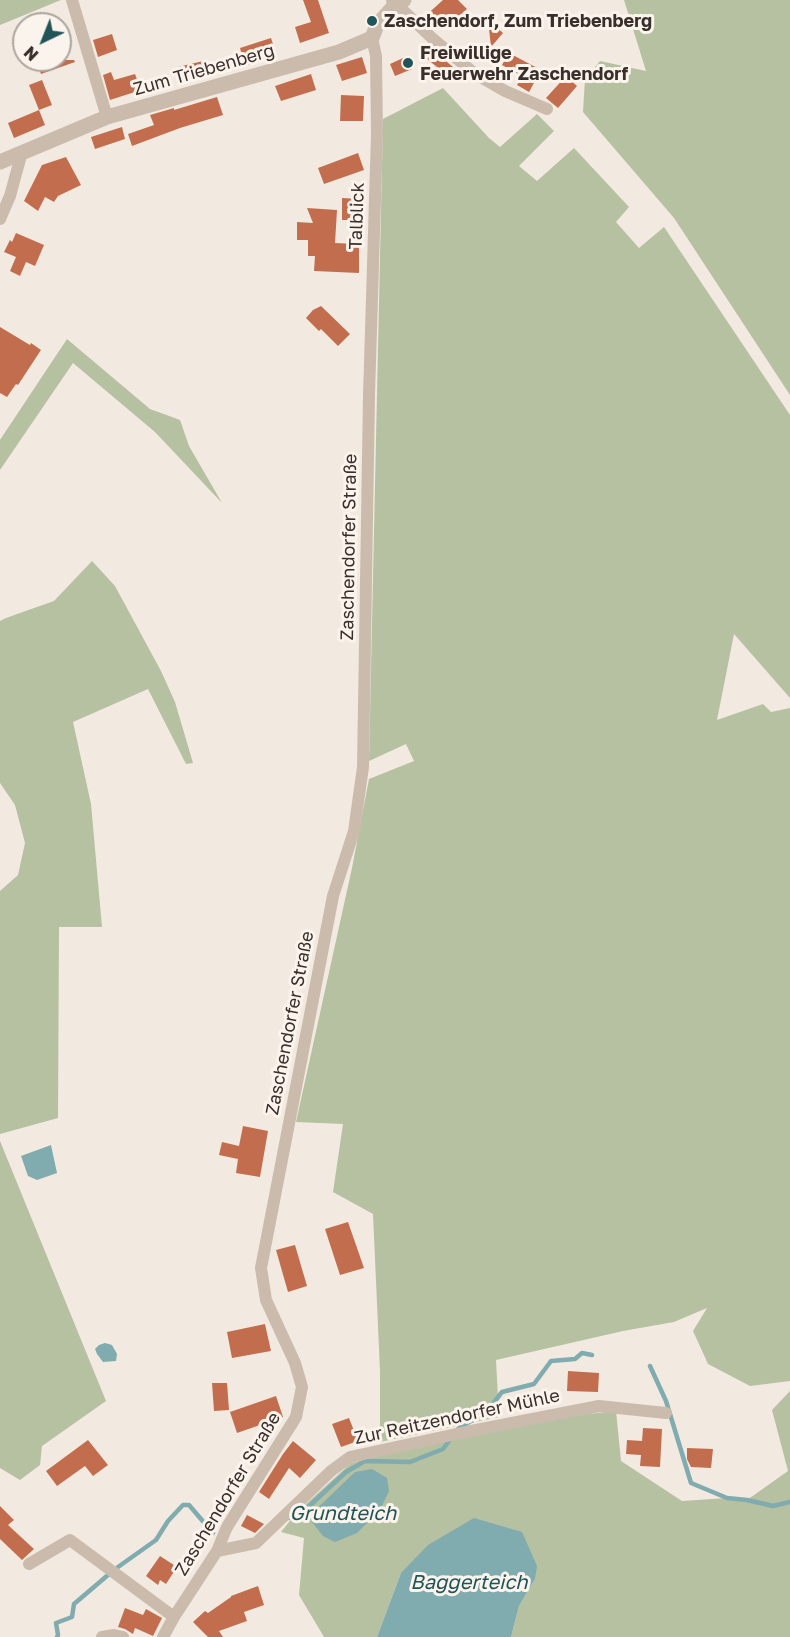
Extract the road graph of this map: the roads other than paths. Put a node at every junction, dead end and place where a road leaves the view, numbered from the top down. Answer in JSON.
{"nodes":[{"id":1,"x":72,"y":0,"type":"edge"},
{"id":2,"x":397,"y":2,"type":"edge"},
{"id":3,"x":372,"y":38,"type":"junction"},
{"id":4,"x":547,"y":110,"type":"dead end"},
{"id":5,"x":107,"y":117,"type":"junction"},
{"id":6,"x":22,"y":152,"type":"junction"},
{"id":7,"x":0,"y":162,"type":"edge"},
{"id":8,"x":0,"y":219,"type":"edge"},
{"id":9,"x":369,"y":395,"type":"joint"},
{"id":10,"x":666,"y":1413,"type":"dead end"},
{"id":11,"x":217,"y":1551,"type":"junction"},
{"id":12,"x":29,"y":1564,"type":"dead end"},
{"id":13,"x":174,"y":1617,"type":"junction"},
{"id":14,"x":102,"y":1637,"type":"edge"},
{"id":15,"x":123,"y":1637,"type":"edge"},
{"id":16,"x":163,"y":1637,"type":"edge"}],
"edges":[{"from":1,"to":5,"type":"street"},
{"from":2,"to":3,"type":"street"},
{"from":2,"to":4,"type":"street"},
{"from":3,"to":5,"type":"street","name":"Zum Triebenberg"},
{"from":3,"to":9,"type":"street","name":"Talblick"},
{"from":5,"to":6,"type":"street","name":"Zum Triebenberg"},
{"from":6,"to":7,"type":"street","name":"Zum Triebenberg"},
{"from":6,"to":8,"type":"street"},
{"from":9,"to":11,"type":"street","name":"Zaschendorfer Straße"},
{"from":10,"to":11,"type":"street","name":"Zur Reitzendorfer Mühle"},
{"from":11,"to":13,"type":"street","name":"Zaschendorfer Straße"},
{"from":12,"to":13,"type":"street"},
{"from":13,"to":16,"type":"street","name":"Zaschendorfer Straße"},
{"from":14,"to":15,"type":"street"}]}
